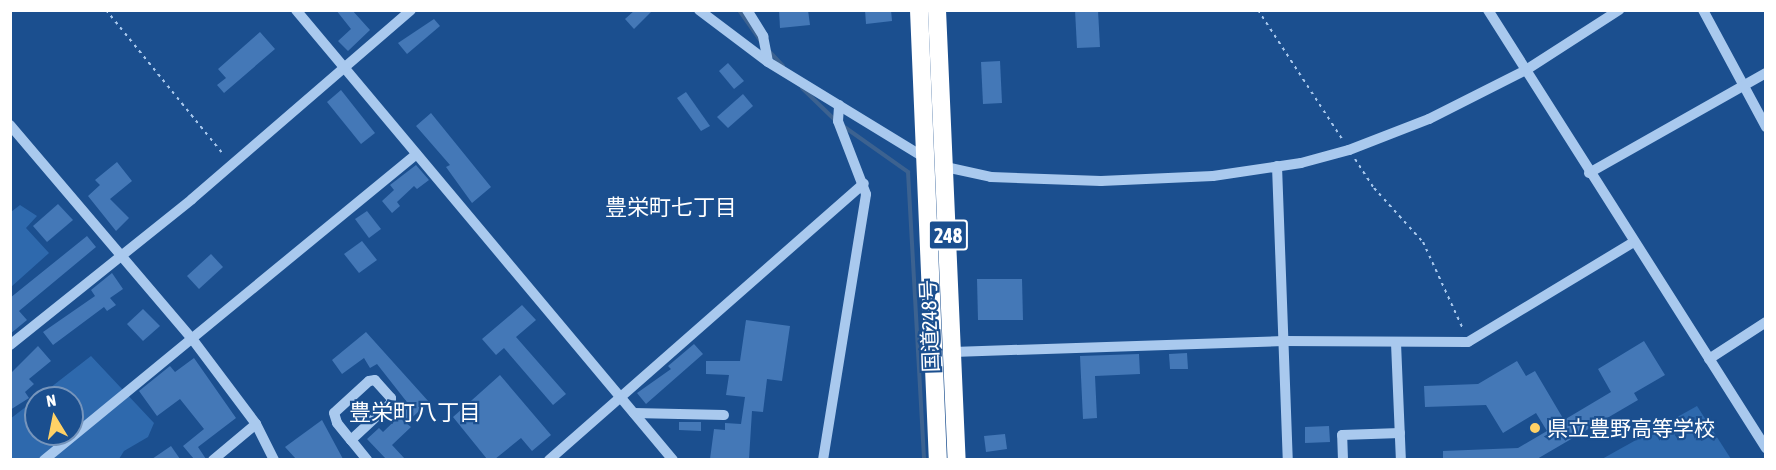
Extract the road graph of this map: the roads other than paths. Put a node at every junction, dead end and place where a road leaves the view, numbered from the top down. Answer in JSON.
{"nodes":[{"id":1,"x":296,"y":10,"type":"edge"},
{"id":2,"x":411,"y":10,"type":"edge"},
{"id":3,"x":699,"y":10,"type":"edge"},
{"id":4,"x":747,"y":10,"type":"edge"},
{"id":5,"x":920,"y":10,"type":"edge"},
{"id":6,"x":938,"y":10,"type":"edge"},
{"id":7,"x":1488,"y":10,"type":"edge"},
{"id":8,"x":1619,"y":10,"type":"edge"},
{"id":9,"x":1702,"y":10,"type":"edge"},
{"id":10,"x":768,"y":62,"type":"junction"},
{"id":11,"x":343,"y":67,"type":"junction"},
{"id":12,"x":1526,"y":70,"type":"junction"},
{"id":13,"x":1766,"y":73,"type":"edge"},
{"id":14,"x":1743,"y":87,"type":"junction"},
{"id":15,"x":839,"y":105,"type":"junction"},
{"id":16,"x":10,"y":124,"type":"edge"},
{"id":17,"x":1766,"y":127,"type":"edge"},
{"id":18,"x":416,"y":154,"type":"junction"},
{"id":19,"x":924,"y":158,"type":"junction"},
{"id":20,"x":1277,"y":166,"type":"junction"},
{"id":21,"x":945,"y":167,"type":"junction"},
{"id":22,"x":1589,"y":173,"type":"junction"},
{"id":23,"x":864,"y":183,"type":"junction"},
{"id":24,"x":1634,"y":242,"type":"junction"},
{"id":25,"x":121,"y":254,"type":"junction"},
{"id":26,"x":1766,"y":322,"type":"edge"},
{"id":27,"x":193,"y":340,"type":"junction"},
{"id":28,"x":1284,"y":340,"type":"junction"},
{"id":29,"x":1396,"y":343,"type":"junction"},
{"id":30,"x":10,"y":345,"type":"edge"},
{"id":31,"x":953,"y":352,"type":"junction"},
{"id":32,"x":1709,"y":358,"type":"junction"},
{"id":33,"x":621,"y":398,"type":"junction"},
{"id":34,"x":634,"y":413,"type":"junction"},
{"id":35,"x":724,"y":415,"type":"dead end"},
{"id":36,"x":256,"y":424,"type":"junction"},
{"id":37,"x":1400,"y":433,"type":"junction"},
{"id":38,"x":351,"y":440,"type":"junction"},
{"id":39,"x":1766,"y":448,"type":"edge"},
{"id":40,"x":44,"y":459,"type":"edge"},
{"id":41,"x":213,"y":459,"type":"edge"},
{"id":42,"x":274,"y":459,"type":"edge"},
{"id":43,"x":367,"y":459,"type":"edge"},
{"id":44,"x":549,"y":459,"type":"edge"},
{"id":45,"x":673,"y":459,"type":"edge"},
{"id":46,"x":823,"y":459,"type":"edge"},
{"id":47,"x":938,"y":459,"type":"edge"},
{"id":48,"x":957,"y":459,"type":"edge"},
{"id":49,"x":1288,"y":459,"type":"edge"},
{"id":50,"x":1343,"y":459,"type":"edge"},
{"id":51,"x":1401,"y":459,"type":"edge"}],
"edges":[{"from":1,"to":11,"type":"street"},
{"from":2,"to":11,"type":"street"},
{"from":3,"to":10,"type":"street"},
{"from":4,"to":10,"type":"street"},
{"from":5,"to":19,"type":"highway","name":"国道248号","number":"248"},
{"from":6,"to":21,"type":"highway","name":"国道248号","number":"248"},
{"from":7,"to":12,"type":"street"},
{"from":8,"to":12,"type":"street"},
{"from":9,"to":14,"type":"street"},
{"from":10,"to":15,"type":"street"},
{"from":11,"to":18,"type":"street"},
{"from":11,"to":25,"type":"street"},
{"from":12,"to":20,"type":"street"},
{"from":12,"to":22,"type":"street"},
{"from":13,"to":14,"type":"street"},
{"from":14,"to":17,"type":"street"},
{"from":14,"to":22,"type":"street"},
{"from":15,"to":19,"type":"street"},
{"from":15,"to":23,"type":"street"},
{"from":16,"to":25,"type":"street"},
{"from":18,"to":27,"type":"street"},
{"from":18,"to":33,"type":"street"},
{"from":19,"to":21,"type":"street"},
{"from":19,"to":47,"type":"highway","name":"国道248号","number":"248"},
{"from":20,"to":21,"type":"street"},
{"from":20,"to":28,"type":"street"},
{"from":21,"to":31,"type":"highway","name":"国道248号","number":"248"},
{"from":22,"to":24,"type":"street"},
{"from":23,"to":33,"type":"street"},
{"from":23,"to":46,"type":"street"},
{"from":24,"to":29,"type":"street"},
{"from":24,"to":32,"type":"street"},
{"from":25,"to":27,"type":"street"},
{"from":25,"to":30,"type":"street"},
{"from":26,"to":32,"type":"street"},
{"from":27,"to":36,"type":"street"},
{"from":27,"to":40,"type":"street"},
{"from":28,"to":29,"type":"street"},
{"from":28,"to":31,"type":"street"},
{"from":28,"to":49,"type":"street"},
{"from":29,"to":37,"type":"street"},
{"from":31,"to":48,"type":"highway","name":"国道248号","number":"248"},
{"from":32,"to":39,"type":"street"},
{"from":33,"to":34,"type":"street"},
{"from":33,"to":44,"type":"street"},
{"from":34,"to":35,"type":"street"},
{"from":34,"to":45,"type":"street"},
{"from":36,"to":41,"type":"street"},
{"from":36,"to":42,"type":"street"},
{"from":37,"to":50,"type":"street"},
{"from":37,"to":51,"type":"street"},
{"from":38,"to":38,"type":"street"},
{"from":38,"to":43,"type":"street"}]}
